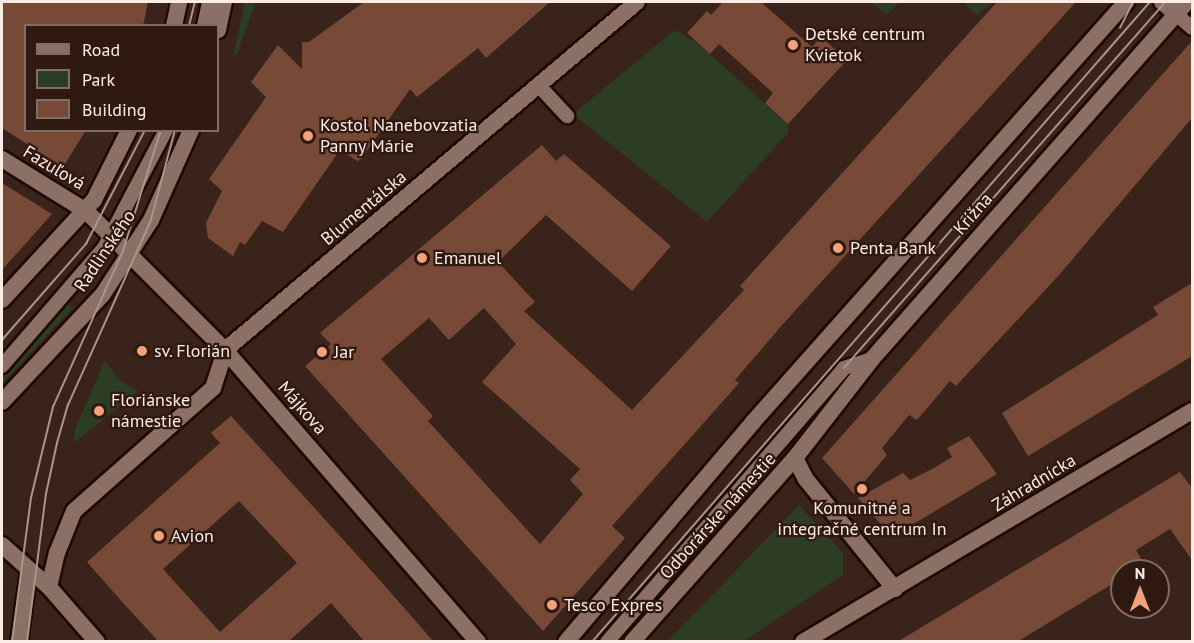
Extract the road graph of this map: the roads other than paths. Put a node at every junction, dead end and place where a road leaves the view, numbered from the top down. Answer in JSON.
{"nodes":[{"id":1,"x":179,"y":2,"type":"edge"},
{"id":2,"x":185,"y":2,"type":"edge"},
{"id":3,"x":209,"y":2,"type":"edge"},
{"id":4,"x":224,"y":2,"type":"edge"},
{"id":5,"x":637,"y":2,"type":"edge"},
{"id":6,"x":1126,"y":2,"type":"edge"},
{"id":7,"x":1162,"y":2,"type":"edge"},
{"id":8,"x":1182,"y":8,"type":"edge"},
{"id":9,"x":174,"y":24,"type":"edge"},
{"id":10,"x":175,"y":24,"type":"edge"},
{"id":11,"x":204,"y":24,"type":"edge"},
{"id":12,"x":219,"y":25,"type":"edge"},
{"id":13,"x":1192,"y":28,"type":"edge"},
{"id":14,"x":540,"y":87,"type":"junction"},
{"id":15,"x":567,"y":116,"type":"dead end"},
{"id":16,"x":128,"y":132,"type":"edge"},
{"id":17,"x":165,"y":132,"type":"edge"},
{"id":18,"x":190,"y":132,"type":"edge"},
{"id":19,"x":2,"y":159,"type":"edge"},
{"id":20,"x":86,"y":211,"type":"junction"},
{"id":21,"x":111,"y":237,"type":"junction"},
{"id":22,"x":127,"y":255,"type":"junction"},
{"id":23,"x":2,"y":300,"type":"edge"},
{"id":24,"x":225,"y":350,"type":"junction"},
{"id":25,"x":872,"y":359,"type":"junction"},
{"id":26,"x":2,"y":366,"type":"edge"},
{"id":27,"x":2,"y":402,"type":"edge"},
{"id":28,"x":1192,"y":411,"type":"edge"},
{"id":29,"x":753,"y":422,"type":"joint"},
{"id":30,"x":795,"y":458,"type":"junction"},
{"id":31,"x":2,"y":545,"type":"edge"},
{"id":32,"x":29,"y":570,"type":"junction"},
{"id":33,"x":49,"y":587,"type":"junction"},
{"id":34,"x":895,"y":589,"type":"junction"},
{"id":35,"x":19,"y":642,"type":"edge"},
{"id":36,"x":97,"y":642,"type":"edge"},
{"id":37,"x":478,"y":642,"type":"edge"},
{"id":38,"x":566,"y":642,"type":"edge"},
{"id":39,"x":607,"y":642,"type":"edge"},
{"id":40,"x":632,"y":642,"type":"edge"},
{"id":41,"x":803,"y":642,"type":"edge"}],
"edges":[{"from":1,"to":9,"type":"street"},
{"from":2,"to":10,"type":"lane"},
{"from":3,"to":11,"type":"lane"},
{"from":4,"to":12,"type":"street"},
{"from":5,"to":14,"type":"street","name":"Blumentálska"},
{"from":6,"to":29,"type":"street","name":"Krížna"},
{"from":7,"to":8,"type":"street"},
{"from":8,"to":13,"type":"lane"},
{"from":8,"to":25,"type":"street","name":"Krížna"},
{"from":14,"to":15,"type":"lane"},
{"from":14,"to":24,"type":"street","name":"Blumentálska"},
{"from":16,"to":20,"type":"street","name":"Radlinského"},
{"from":17,"to":21,"type":"lane"},
{"from":18,"to":22,"type":"street","name":"Radlinského"},
{"from":19,"to":20,"type":"street","name":"Fazuľová"},
{"from":20,"to":21,"type":"street","name":"Májkova"},
{"from":20,"to":23,"type":"street","name":"Radlinského"},
{"from":21,"to":22,"type":"street","name":"Májkova"},
{"from":21,"to":26,"type":"lane"},
{"from":22,"to":24,"type":"street","name":"Májkova"},
{"from":22,"to":27,"type":"street","name":"Radlinského"},
{"from":24,"to":33,"type":"street"},
{"from":24,"to":37,"type":"street","name":"Májkova"},
{"from":25,"to":30,"type":"street","name":"Krížna"},
{"from":25,"to":39,"type":"lane"},
{"from":28,"to":34,"type":"street","name":"Záhradnícka"},
{"from":29,"to":38,"type":"street","name":"Odborárske námestie"},
{"from":30,"to":34,"type":"street","name":"Odborárske námestie"},
{"from":30,"to":40,"type":"street","name":"Odborárske námestie"},
{"from":31,"to":32,"type":"street"},
{"from":32,"to":33,"type":"street"},
{"from":32,"to":35,"type":"street"},
{"from":33,"to":36,"type":"street"},
{"from":34,"to":41,"type":"street"}]}
